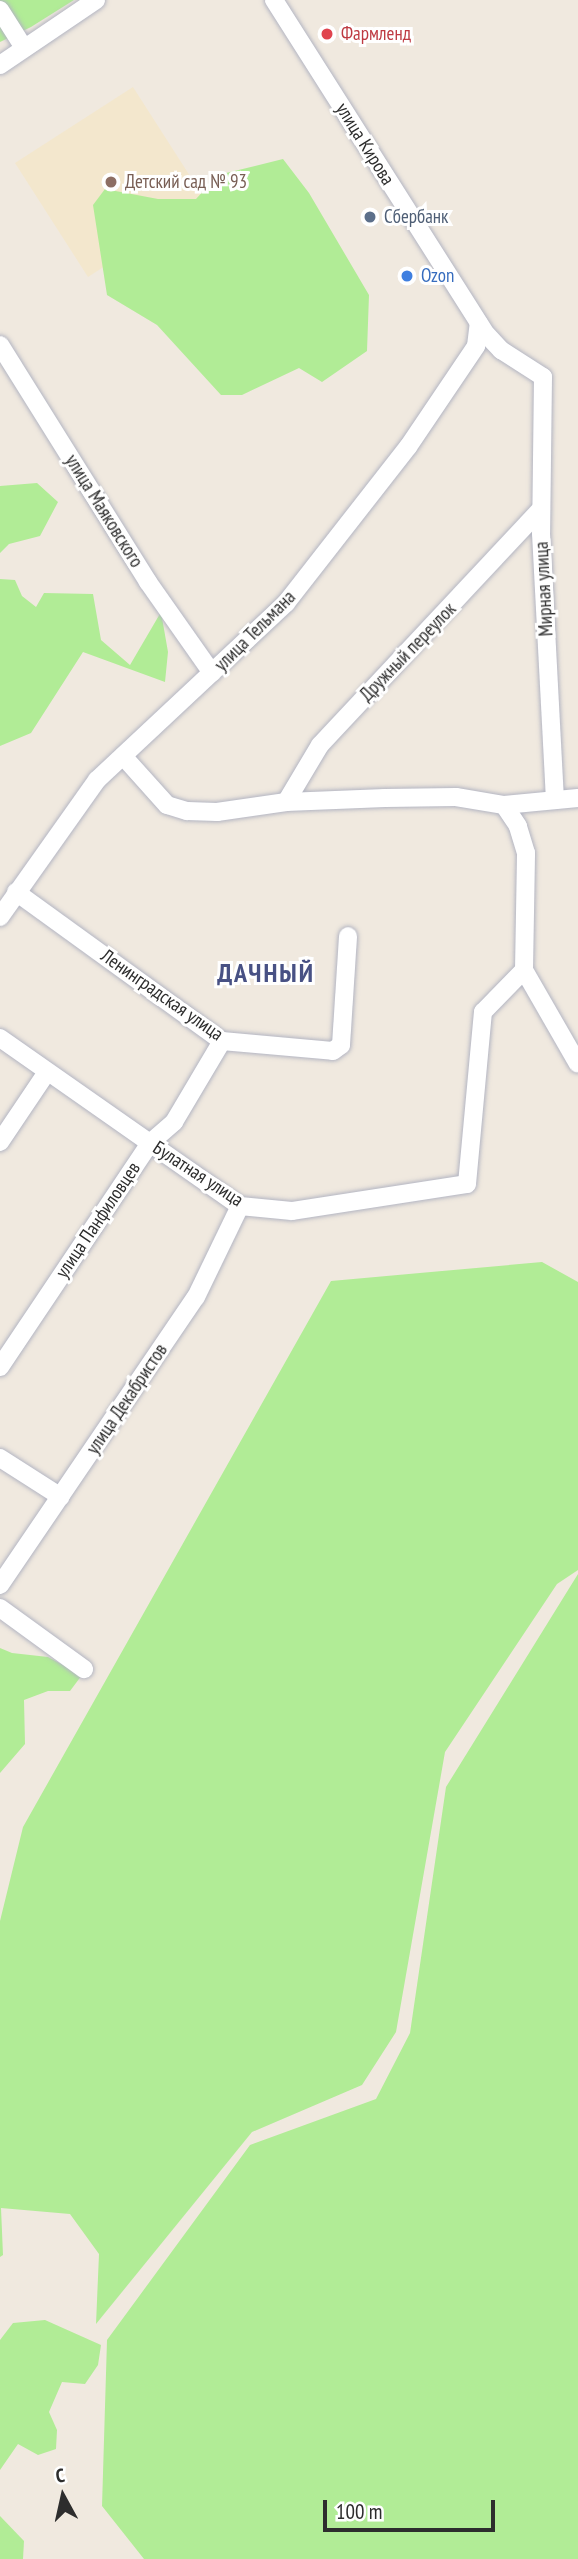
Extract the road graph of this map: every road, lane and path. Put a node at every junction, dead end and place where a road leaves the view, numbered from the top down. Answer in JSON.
{"nodes":[{"id":1,"x":96,"y":0,"type":"edge"},
{"id":2,"x":274,"y":0,"type":"edge"},
{"id":3,"x":0,"y":10,"type":"edge"},
{"id":4,"x":24,"y":48,"type":"junction"},
{"id":5,"x":0,"y":65,"type":"edge"},
{"id":6,"x":479,"y":323,"type":"junction"},
{"id":7,"x":0,"y":345,"type":"edge"},
{"id":8,"x":543,"y":377,"type":"joint"},
{"id":9,"x":541,"y":509,"type":"junction"},
{"id":10,"x":212,"y":673,"type":"junction"},
{"id":11,"x":123,"y":756,"type":"junction"},
{"id":12,"x":578,"y":798,"type":"edge"},
{"id":13,"x":555,"y":800,"type":"junction"},
{"id":14,"x":286,"y":802,"type":"junction"},
{"id":15,"x":504,"y":805,"type":"junction"},
{"id":16,"x":16,"y":892,"type":"junction"},
{"id":17,"x":0,"y":917,"type":"edge"},
{"id":18,"x":348,"y":936,"type":"dead end"},
{"id":19,"x":524,"y":970,"type":"junction"},
{"id":20,"x":0,"y":1038,"type":"edge"},
{"id":21,"x":222,"y":1041,"type":"junction"},
{"id":22,"x":578,"y":1064,"type":"edge"},
{"id":23,"x":47,"y":1072,"type":"junction"},
{"id":24,"x":0,"y":1142,"type":"edge"},
{"id":25,"x":150,"y":1143,"type":"junction"},
{"id":26,"x":240,"y":1206,"type":"junction"},
{"id":27,"x":0,"y":1367,"type":"edge"},
{"id":28,"x":0,"y":1458,"type":"edge"},
{"id":29,"x":61,"y":1497,"type":"junction"},
{"id":30,"x":0,"y":1585,"type":"edge"},
{"id":31,"x":0,"y":1608,"type":"edge"},
{"id":32,"x":84,"y":1669,"type":"dead end"}],
"edges":[{"from":1,"to":4,"type":"street"},
{"from":2,"to":6,"type":"street","name":"улица Кирова"},
{"from":3,"to":4,"type":"street"},
{"from":4,"to":5,"type":"street"},
{"from":6,"to":8,"type":"street","name":"улица Кирова"},
{"from":6,"to":10,"type":"street","name":"улица Тельмана"},
{"from":7,"to":10,"type":"street","name":"улица Маяковского"},
{"from":8,"to":9,"type":"street","name":"Мирная улица"},
{"from":9,"to":13,"type":"street","name":"Мирная улица"},
{"from":9,"to":14,"type":"street","name":"Дружный переулок"},
{"from":10,"to":11,"type":"street","name":"улица Тельмана"},
{"from":11,"to":14,"type":"street"},
{"from":11,"to":16,"type":"street","name":"улица Тельмана"},
{"from":12,"to":13,"type":"street"},
{"from":13,"to":15,"type":"street"},
{"from":14,"to":15,"type":"street"},
{"from":15,"to":19,"type":"street"},
{"from":16,"to":17,"type":"street","name":"улица Тельмана"},
{"from":16,"to":21,"type":"street","name":"Ленинградская улица"},
{"from":18,"to":21,"type":"street","name":"Ленинградская улица"},
{"from":19,"to":22,"type":"street"},
{"from":19,"to":26,"type":"street","name":"Булатная улица"},
{"from":20,"to":23,"type":"street","name":"Булатная улица"},
{"from":21,"to":25,"type":"street","name":"улица Панфиловцев"},
{"from":23,"to":24,"type":"street"},
{"from":23,"to":25,"type":"street","name":"Булатная улица"},
{"from":25,"to":26,"type":"street","name":"Булатная улица"},
{"from":25,"to":27,"type":"street","name":"улица Панфиловцев"},
{"from":26,"to":29,"type":"street","name":"улица Декабристов"},
{"from":28,"to":29,"type":"street"},
{"from":29,"to":30,"type":"street","name":"улица Декабристов"},
{"from":31,"to":32,"type":"street"}]}
